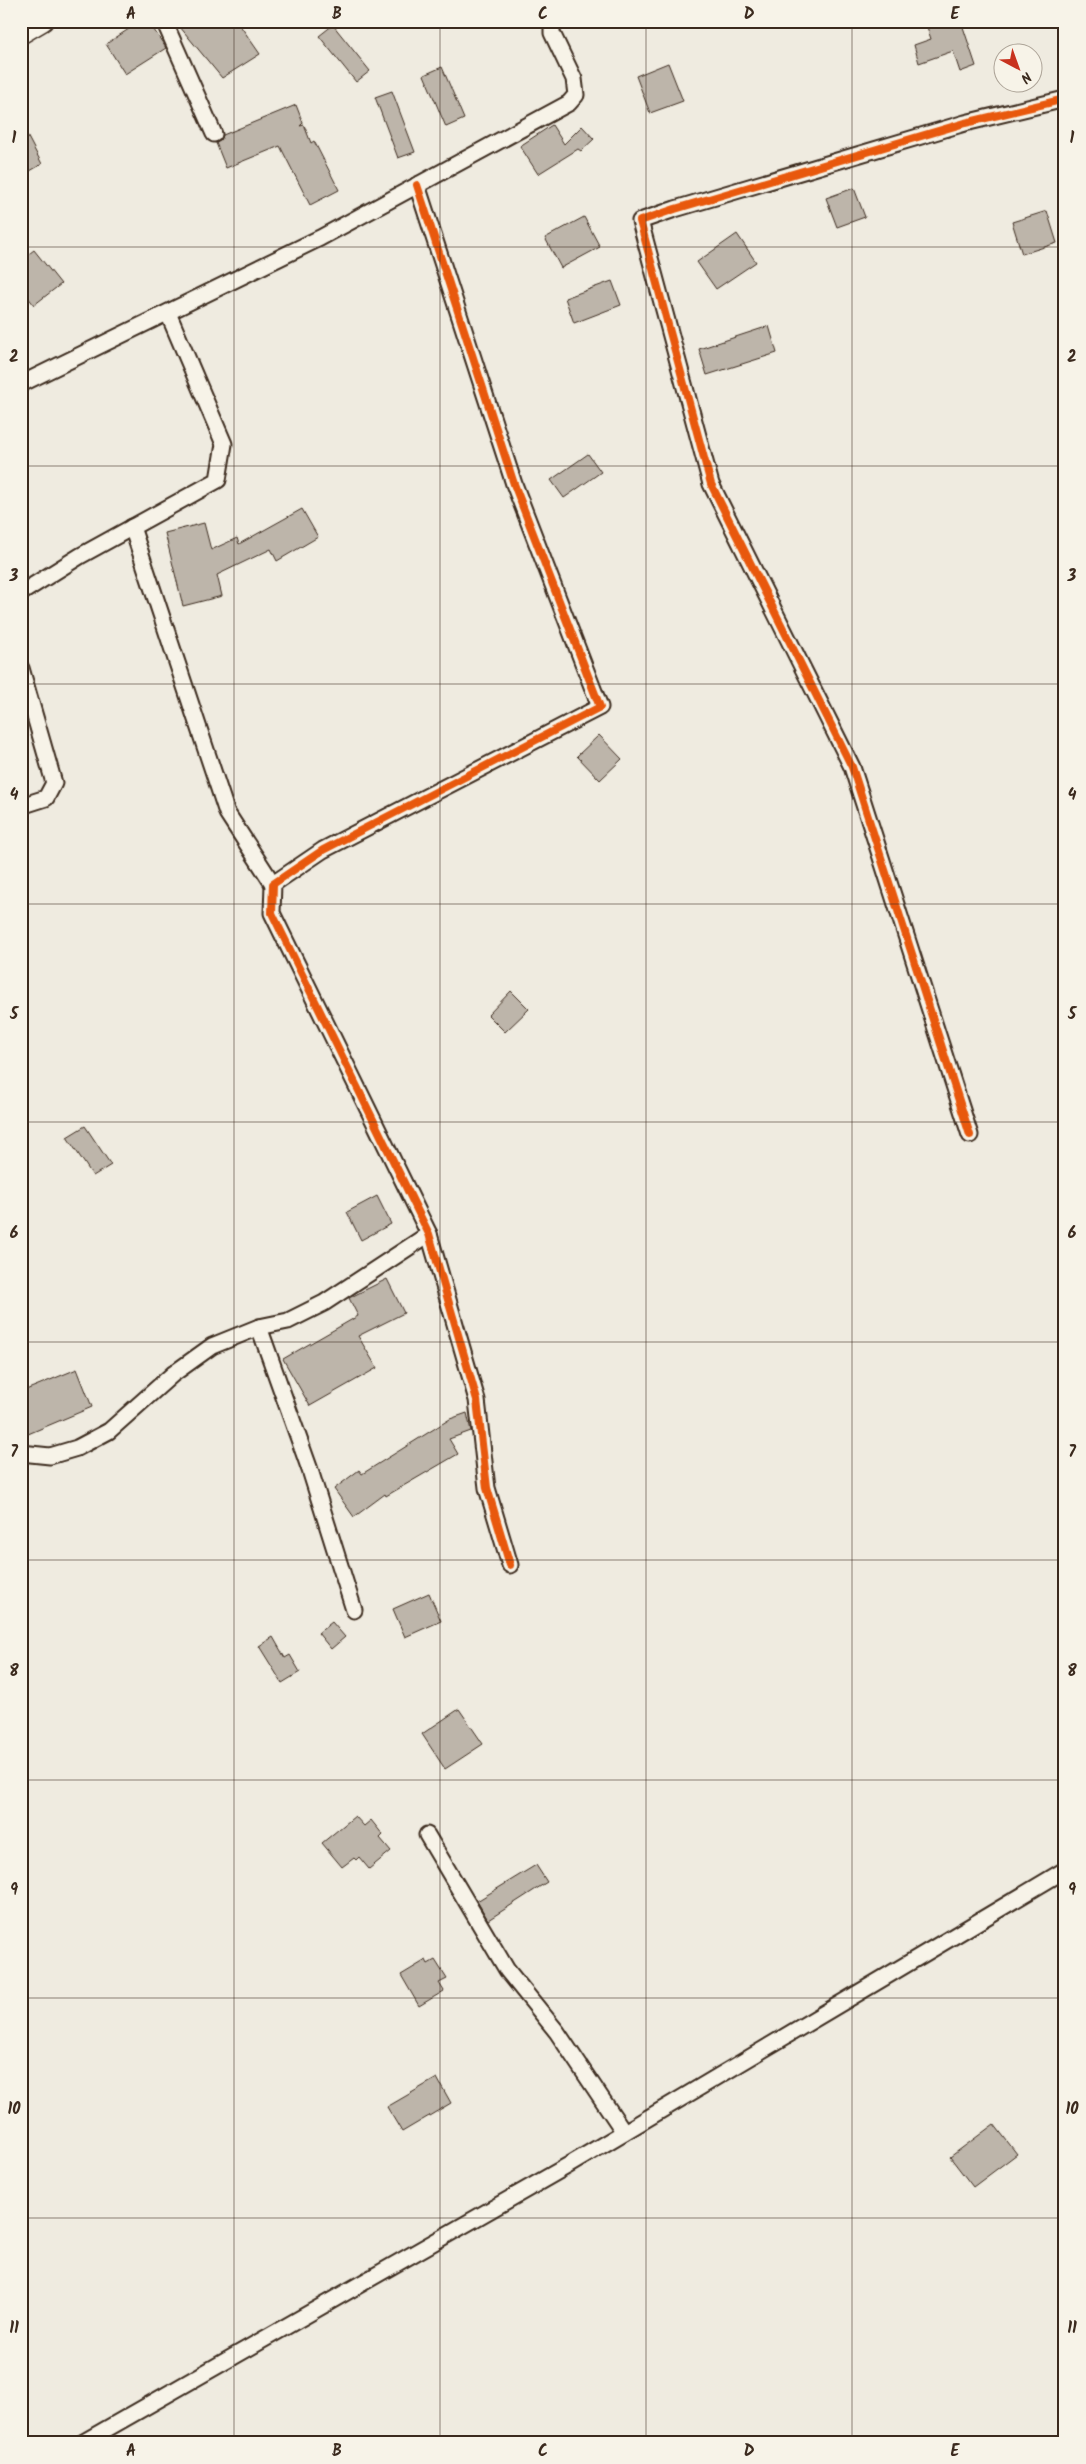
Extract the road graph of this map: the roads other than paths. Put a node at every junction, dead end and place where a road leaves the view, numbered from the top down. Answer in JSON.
{"nodes":[{"id":1,"x":43,"y":21,"type":"edge"},
{"id":2,"x":164,"y":21,"type":"edge"},
{"id":3,"x":552,"y":21,"type":"edge"},
{"id":4,"x":21,"y":34,"type":"edge"},
{"id":5,"x":1065,"y":98,"type":"edge"},
{"id":6,"x":214,"y":134,"type":"dead end"},
{"id":7,"x":417,"y":185,"type":"junction"},
{"id":8,"x":168,"y":313,"type":"junction"},
{"id":9,"x":21,"y":384,"type":"edge"},
{"id":10,"x":132,"y":527,"type":"junction"},
{"id":11,"x":21,"y":593,"type":"edge"},
{"id":12,"x":21,"y":668,"type":"edge"},
{"id":13,"x":21,"y":806,"type":"edge"},
{"id":14,"x":273,"y":884,"type":"junction"},
{"id":15,"x":970,"y":1135,"type":"dead end"},
{"id":16,"x":429,"y":1234,"type":"junction"},
{"id":17,"x":259,"y":1327,"type":"junction"},
{"id":18,"x":21,"y":1454,"type":"edge"},
{"id":19,"x":510,"y":1565,"type":"dead end"},
{"id":20,"x":354,"y":1610,"type":"dead end"},
{"id":21,"x":427,"y":1835,"type":"dead end"},
{"id":22,"x":1065,"y":1870,"type":"edge"},
{"id":23,"x":624,"y":2132,"type":"junction"},
{"id":24,"x":82,"y":2443,"type":"edge"}],
"edges":[{"from":1,"to":4,"type":"street"},
{"from":2,"to":6,"type":"street"},
{"from":3,"to":7,"type":"street"},
{"from":5,"to":15,"type":"street"},
{"from":7,"to":8,"type":"street"},
{"from":7,"to":14,"type":"street"},
{"from":8,"to":9,"type":"street"},
{"from":8,"to":10,"type":"street"},
{"from":10,"to":11,"type":"street"},
{"from":10,"to":14,"type":"street"},
{"from":12,"to":13,"type":"street"},
{"from":14,"to":16,"type":"street"},
{"from":16,"to":17,"type":"street"},
{"from":16,"to":19,"type":"street"},
{"from":17,"to":18,"type":"street"},
{"from":17,"to":20,"type":"street"},
{"from":21,"to":23,"type":"street"},
{"from":22,"to":23,"type":"street"},
{"from":23,"to":24,"type":"street"}]}
